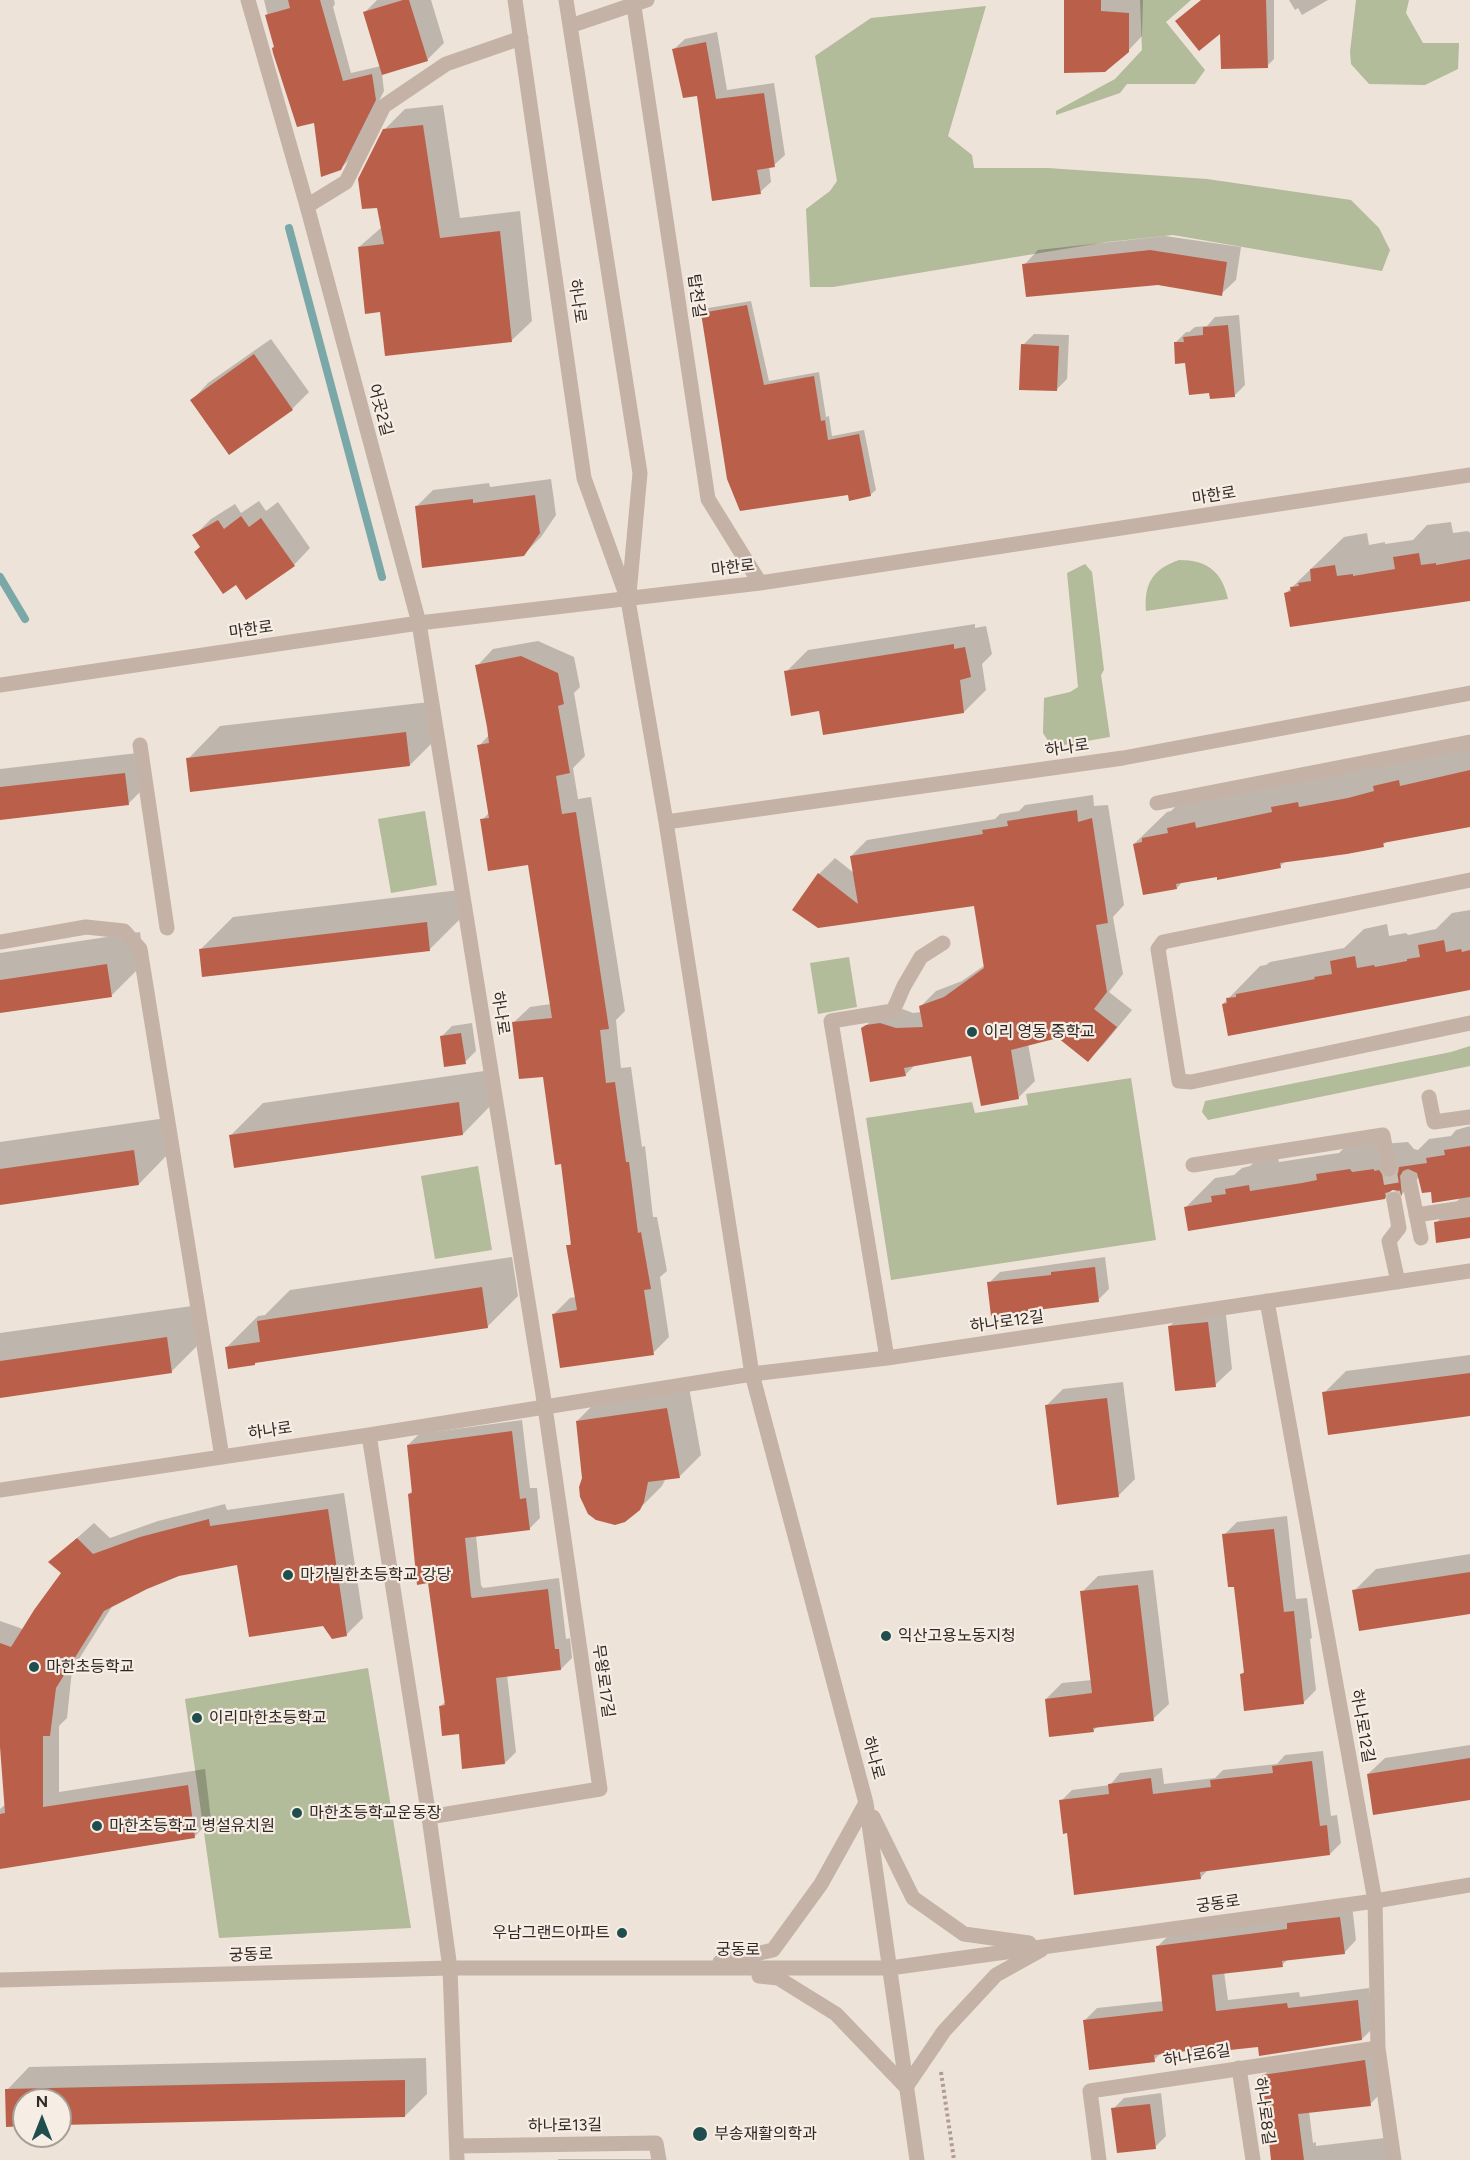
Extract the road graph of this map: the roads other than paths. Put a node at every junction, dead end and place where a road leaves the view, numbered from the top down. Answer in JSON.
{"nodes":[{"id":1,"x":248,"y":0,"type":"edge"},
{"id":2,"x":515,"y":0,"type":"edge"},
{"id":3,"x":566,"y":0,"type":"edge"},
{"id":4,"x":638,"y":1,"type":"edge"},
{"id":5,"x":570,"y":26,"type":"junction"},
{"id":6,"x":521,"y":38,"type":"junction"},
{"id":7,"x":307,"y":206,"type":"junction"},
{"id":8,"x":1470,"y":475,"type":"edge"},
{"id":9,"x":760,"y":583,"type":"junction"},
{"id":10,"x":628,"y":600,"type":"junction"},
{"id":11,"x":419,"y":623,"type":"junction"},
{"id":12,"x":0,"y":685,"type":"edge"},
{"id":13,"x":1470,"y":693,"type":"edge"},
{"id":14,"x":1470,"y":742,"type":"edge"},
{"id":15,"x":140,"y":745,"type":"dead end"},
{"id":16,"x":1156,"y":802,"type":"dead end"},
{"id":17,"x":666,"y":822,"type":"junction"},
{"id":18,"x":1470,"y":880,"type":"edge"},
{"id":19,"x":167,"y":928,"type":"dead end"},
{"id":20,"x":0,"y":942,"type":"edge"},
{"id":21,"x":943,"y":943,"type":"dead end"},
{"id":22,"x":1470,"y":1023,"type":"edge"},
{"id":23,"x":1429,"y":1097,"type":"dead end"},
{"id":24,"x":1470,"y":1117,"type":"edge"},
{"id":25,"x":1194,"y":1165,"type":"dead end"},
{"id":26,"x":1389,"y":1169,"type":"tunnel mouth"},
{"id":27,"x":1409,"y":1179,"type":"dead end"},
{"id":28,"x":1394,"y":1200,"type":"tunnel mouth"},
{"id":29,"x":1470,"y":1207,"type":"edge"},
{"id":30,"x":1416,"y":1215,"type":"junction"},
{"id":31,"x":1421,"y":1238,"type":"dead end"},
{"id":32,"x":1470,"y":1271,"type":"edge"},
{"id":33,"x":1398,"y":1282,"type":"junction"},
{"id":34,"x":1267,"y":1301,"type":"junction"},
{"id":35,"x":887,"y":1358,"type":"junction"},
{"id":36,"x":752,"y":1374,"type":"junction"},
{"id":37,"x":545,"y":1407,"type":"junction"},
{"id":38,"x":369,"y":1435,"type":"junction"},
{"id":39,"x":222,"y":1456,"type":"junction"},
{"id":40,"x":0,"y":1490,"type":"edge"},
{"id":41,"x":866,"y":1803,"type":"junction"},
{"id":42,"x":429,"y":1817,"type":"junction"},
{"id":43,"x":1470,"y":1885,"type":"edge"},
{"id":44,"x":1375,"y":1901,"type":"junction"},
{"id":45,"x":1050,"y":1946,"type":"junction"},
{"id":46,"x":450,"y":1968,"type":"junction"},
{"id":47,"x":696,"y":1968,"type":"junction"},
{"id":48,"x":890,"y":1968,"type":"junction"},
{"id":49,"x":0,"y":1980,"type":"edge"},
{"id":50,"x":1378,"y":2048,"type":"junction"},
{"id":51,"x":1239,"y":2068,"type":"junction"},
{"id":52,"x":906,"y":2086,"type":"junction"},
{"id":53,"x":457,"y":2153,"type":"edge"},
{"id":54,"x":659,"y":2160,"type":"edge"},
{"id":55,"x":917,"y":2160,"type":"edge"},
{"id":56,"x":1099,"y":2160,"type":"edge"},
{"id":57,"x":1253,"y":2160,"type":"edge"},
{"id":58,"x":1394,"y":2160,"type":"edge"}],
"edges":[{"from":1,"to":7,"type":"street","name":"어곳2길"},
{"from":2,"to":6,"type":"street","name":"하나로"},
{"from":3,"to":5,"type":"street","name":"하나로"},
{"from":4,"to":5,"type":"street"},
{"from":4,"to":9,"type":"street","name":"탑천길"},
{"from":5,"to":10,"type":"street","name":"하나로"},
{"from":6,"to":7,"type":"street"},
{"from":6,"to":10,"type":"street","name":"하나로"},
{"from":7,"to":11,"type":"street","name":"어곳2길"},
{"from":8,"to":9,"type":"street","name":"마한로"},
{"from":9,"to":10,"type":"street","name":"마한로"},
{"from":10,"to":11,"type":"street","name":"마한로"},
{"from":10,"to":17,"type":"street","name":"하나로"},
{"from":11,"to":12,"type":"street","name":"마한로"},
{"from":11,"to":37,"type":"street","name":"하나로"},
{"from":13,"to":17,"type":"street","name":"하나로"},
{"from":14,"to":16,"type":"street"},
{"from":15,"to":19,"type":"street"},
{"from":17,"to":36,"type":"street","name":"하나로"},
{"from":18,"to":22,"type":"street"},
{"from":20,"to":39,"type":"street"},
{"from":21,"to":35,"type":"street"},
{"from":23,"to":24,"type":"street"},
{"from":25,"to":26,"type":"street"},
{"from":27,"to":30,"type":"street"},
{"from":28,"to":33,"type":"street"},
{"from":29,"to":30,"type":"street"},
{"from":30,"to":31,"type":"street"},
{"from":32,"to":33,"type":"street","name":"하나로12길"},
{"from":33,"to":34,"type":"street","name":"하나로12길"},
{"from":34,"to":35,"type":"street","name":"하나로12길"},
{"from":34,"to":44,"type":"street","name":"하나로12길"},
{"from":35,"to":36,"type":"street","name":"하나로12길"},
{"from":36,"to":37,"type":"street","name":"하나로"},
{"from":36,"to":41,"type":"street","name":"하나로"},
{"from":37,"to":38,"type":"street","name":"하나로"},
{"from":37,"to":42,"type":"street","name":"무왕로17길"},
{"from":38,"to":39,"type":"street","name":"하나로"},
{"from":38,"to":42,"type":"street"},
{"from":39,"to":40,"type":"street","name":"하나로"},
{"from":41,"to":45,"type":"street"},
{"from":41,"to":47,"type":"street"},
{"from":41,"to":48,"type":"street","name":"하나로"},
{"from":42,"to":46,"type":"street"},
{"from":43,"to":44,"type":"street","name":"궁동로"},
{"from":44,"to":45,"type":"street","name":"궁동로"},
{"from":44,"to":50,"type":"street","name":"하나로12길"},
{"from":45,"to":48,"type":"street","name":"궁동로"},
{"from":45,"to":52,"type":"street"},
{"from":46,"to":47,"type":"street","name":"궁동로"},
{"from":46,"to":49,"type":"street","name":"궁동로"},
{"from":46,"to":53,"type":"street"},
{"from":47,"to":48,"type":"street","name":"궁동로"},
{"from":47,"to":52,"type":"street"},
{"from":48,"to":52,"type":"street","name":"하나로"},
{"from":50,"to":51,"type":"street","name":"하나로6길"},
{"from":50,"to":58,"type":"street","name":"하나로12길"},
{"from":51,"to":56,"type":"street","name":"하나로6길"},
{"from":51,"to":57,"type":"street","name":"하나로8길"},
{"from":52,"to":55,"type":"street","name":"하나로"},
{"from":53,"to":54,"type":"street","name":"하나로13길"}]}
